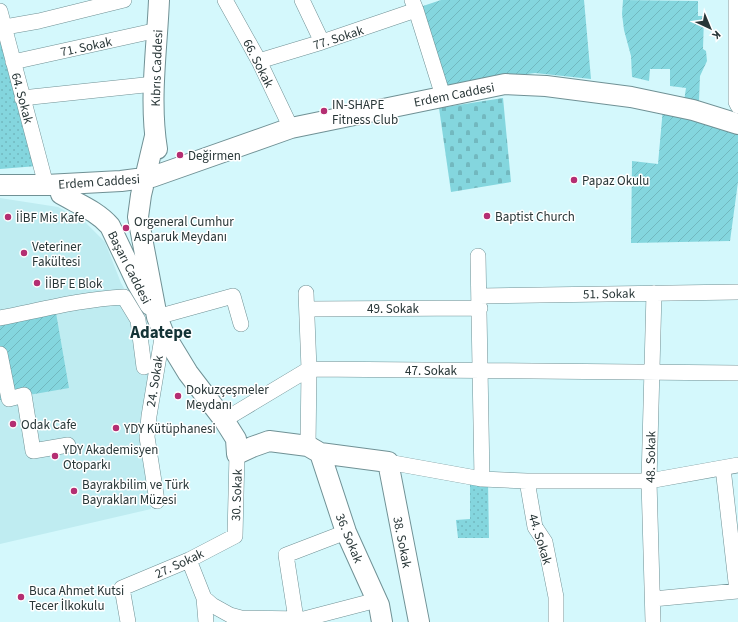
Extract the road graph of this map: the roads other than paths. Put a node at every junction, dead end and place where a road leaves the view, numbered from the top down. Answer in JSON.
{"nodes":[{"id":1,"x":124,"y":0,"type":"edge"},
{"id":2,"x":159,"y":0,"type":"edge"},
{"id":3,"x":225,"y":0,"type":"edge"},
{"id":4,"x":302,"y":0,"type":"edge"},
{"id":5,"x":736,"y":0,"type":"edge"},
{"id":6,"x":414,"y":5,"type":"edge"},
{"id":7,"x":0,"y":11,"type":"edge"},
{"id":8,"x":5,"y":27,"type":"junction"},
{"id":9,"x":158,"y":30,"type":"junction"},
{"id":10,"x":322,"y":42,"type":"junction"},
{"id":11,"x":259,"y":60,"type":"junction"},
{"id":12,"x":13,"y":62,"type":"junction"},
{"id":13,"x":737,"y":77,"type":"edge"},
{"id":14,"x":154,"y":84,"type":"junction"},
{"id":15,"x":443,"y":96,"type":"junction"},
{"id":16,"x":22,"y":98,"type":"junction"},
{"id":17,"x":737,"y":104,"type":"edge"},
{"id":18,"x":729,"y":121,"type":"edge"},
{"id":19,"x":291,"y":128,"type":"junction"},
{"id":20,"x":147,"y":179,"type":"junction"},
{"id":21,"x":0,"y":185,"type":"edge"},
{"id":22,"x":54,"y":190,"type":"junction"},
{"id":23,"x":478,"y":256,"type":"dead end"},
{"id":24,"x":654,"y":292,"type":"junction"},
{"id":25,"x":738,"y":292,"type":"edge"},
{"id":26,"x":306,"y":293,"type":"dead end"},
{"id":27,"x":480,"y":302,"type":"junction"},
{"id":28,"x":307,"y":309,"type":"junction"},
{"id":29,"x":0,"y":318,"type":"edge"},
{"id":30,"x":160,"y":324,"type":"junction"},
{"id":31,"x":241,"y":324,"type":"dead end"},
{"id":32,"x":0,"y":354,"type":"edge"},
{"id":33,"x":144,"y":368,"type":"dead end"},
{"id":34,"x":309,"y":369,"type":"junction"},
{"id":35,"x":481,"y":370,"type":"junction"},
{"id":36,"x":652,"y":372,"type":"junction"},
{"id":37,"x":738,"y":373,"type":"edge"},
{"id":38,"x":224,"y":420,"type":"junction"},
{"id":39,"x":68,"y":445,"type":"dead end"},
{"id":40,"x":314,"y":449,"type":"junction"},
{"id":41,"x":237,"y":454,"type":"junction"},
{"id":42,"x":388,"y":462,"type":"junction"},
{"id":43,"x":731,"y":466,"type":"edge"},
{"id":44,"x":482,"y":479,"type":"junction"},
{"id":45,"x":527,"y":481,"type":"junction"},
{"id":46,"x":649,"y":481,"type":"junction"},
{"id":47,"x":157,"y":501,"type":"dead end"},
{"id":48,"x":346,"y":532,"type":"junction"},
{"id":49,"x":234,"y":536,"type":"joint"},
{"id":50,"x":189,"y":560,"type":"junction"},
{"id":51,"x":737,"y":591,"type":"edge"},
{"id":52,"x":204,"y":598,"type":"junction"},
{"id":53,"x":653,"y":599,"type":"junction"},
{"id":54,"x":377,"y":600,"type":"junction"},
{"id":55,"x":302,"y":620,"type":"edge"},
{"id":56,"x":128,"y":622,"type":"edge"},
{"id":57,"x":206,"y":622,"type":"edge"},
{"id":58,"x":382,"y":622,"type":"edge"},
{"id":59,"x":419,"y":622,"type":"edge"},
{"id":60,"x":556,"y":622,"type":"edge"},
{"id":61,"x":654,"y":622,"type":"edge"}],
"edges":[{"from":1,"to":8,"type":"street"},
{"from":2,"to":9,"type":"main road","name":"Kıbrıs Caddesi"},
{"from":3,"to":11,"type":"street","name":"66. Sokak"},
{"from":4,"to":10,"type":"street"},
{"from":5,"to":13,"type":"street"},
{"from":6,"to":10,"type":"street","name":"77. Sokak"},
{"from":6,"to":15,"type":"street"},
{"from":7,"to":8,"type":"street","name":"64. Sokak"},
{"from":8,"to":12,"type":"street","name":"64. Sokak"},
{"from":9,"to":12,"type":"street","name":"71. Sokak"},
{"from":9,"to":14,"type":"main road","name":"Kıbrıs Caddesi"},
{"from":10,"to":11,"type":"street","name":"77. Sokak"},
{"from":11,"to":19,"type":"street","name":"66. Sokak"},
{"from":12,"to":16,"type":"street","name":"64. Sokak"},
{"from":13,"to":17,"type":"street"},
{"from":14,"to":16,"type":"street"},
{"from":14,"to":20,"type":"main road","name":"Kıbrıs Caddesi"},
{"from":15,"to":18,"type":"main road","name":"Erdem Caddesi"},
{"from":15,"to":19,"type":"main road","name":"Erdem Caddesi"},
{"from":16,"to":22,"type":"street","name":"64. Sokak"},
{"from":17,"to":18,"type":"street"},
{"from":19,"to":20,"type":"main road","name":"Erdem Caddesi"},
{"from":20,"to":22,"type":"main road","name":"Erdem Caddesi"},
{"from":20,"to":30,"type":"main road","name":"Başarı Caddesi"},
{"from":21,"to":22,"type":"main road","name":"Erdem Caddesi"},
{"from":22,"to":30,"type":"main road","name":"Başarı Caddesi"},
{"from":23,"to":27,"type":"street"},
{"from":24,"to":25,"type":"street","name":"51. Sokak"},
{"from":24,"to":27,"type":"street","name":"51. Sokak"},
{"from":24,"to":36,"type":"street","name":"48. Sokak"},
{"from":26,"to":28,"type":"street"},
{"from":27,"to":28,"type":"street","name":"49. Sokak"},
{"from":27,"to":35,"type":"street"},
{"from":28,"to":34,"type":"street"},
{"from":29,"to":33,"type":"street"},
{"from":30,"to":31,"type":"street"},
{"from":30,"to":38,"type":"main road","name":"Başarı Caddesi"},
{"from":30,"to":47,"type":"street","name":"24. Sokak"},
{"from":32,"to":39,"type":"street"},
{"from":34,"to":35,"type":"street","name":"47. Sokak"},
{"from":34,"to":38,"type":"street"},
{"from":34,"to":40,"type":"street"},
{"from":35,"to":36,"type":"street","name":"47. Sokak"},
{"from":35,"to":44,"type":"street"},
{"from":36,"to":37,"type":"street","name":"47. Sokak"},
{"from":36,"to":46,"type":"street","name":"48. Sokak"},
{"from":38,"to":41,"type":"main road","name":"Başarı Caddesi"},
{"from":40,"to":41,"type":"main road"},
{"from":40,"to":42,"type":"main road"},
{"from":40,"to":48,"type":"main road","name":"36. Sokak"},
{"from":41,"to":49,"type":"street","name":"30. Sokak"},
{"from":42,"to":44,"type":"street"},
{"from":42,"to":59,"type":"main road","name":"38. Sokak"},
{"from":43,"to":46,"type":"street"},
{"from":43,"to":51,"type":"street"},
{"from":44,"to":45,"type":"street"},
{"from":45,"to":46,"type":"street"},
{"from":45,"to":60,"type":"street","name":"44. Sokak"},
{"from":46,"to":53,"type":"street","name":"48. Sokak"},
{"from":48,"to":54,"type":"main road","name":"36. Sokak"},
{"from":48,"to":55,"type":"street"},
{"from":49,"to":50,"type":"street","name":"27. Sokak"},
{"from":50,"to":52,"type":"street"},
{"from":50,"to":56,"type":"street","name":"27. Sokak"},
{"from":51,"to":53,"type":"street"},
{"from":52,"to":55,"type":"street"},
{"from":52,"to":57,"type":"street"},
{"from":53,"to":61,"type":"street","name":"48. Sokak"},
{"from":54,"to":55,"type":"street"},
{"from":54,"to":58,"type":"main road","name":"36. Sokak"}]}
